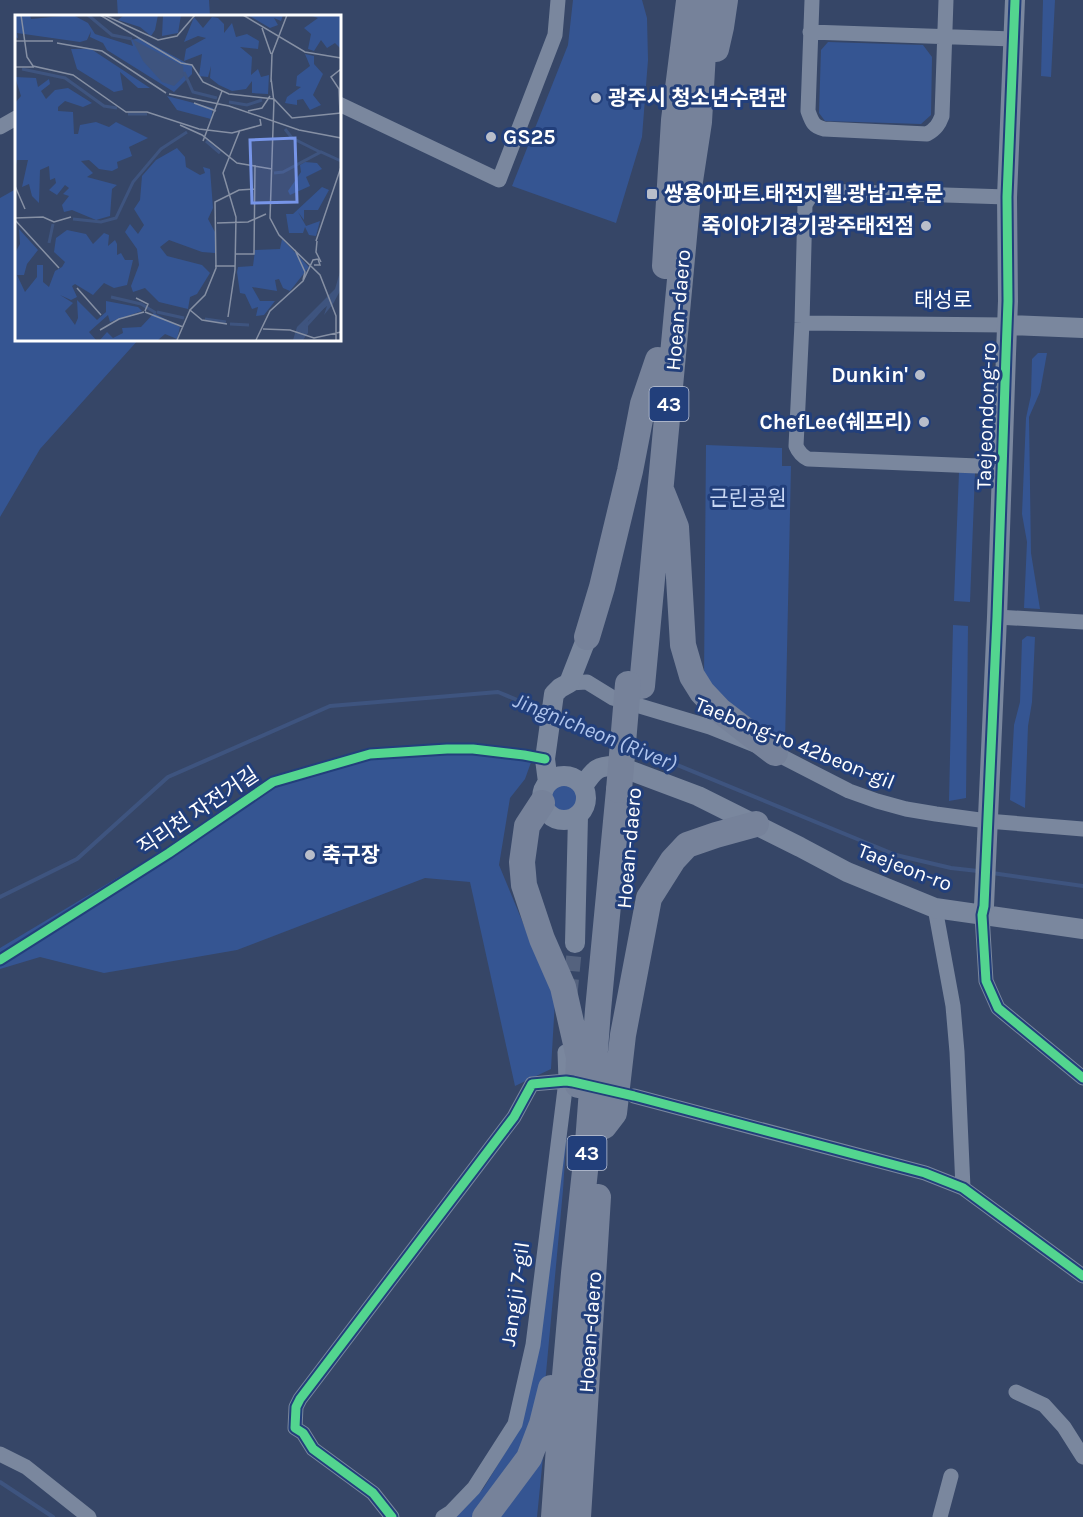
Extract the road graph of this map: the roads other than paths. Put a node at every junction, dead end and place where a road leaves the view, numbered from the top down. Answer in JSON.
{"nodes":[{"id":1,"x":558,"y":0,"type":"edge"},
{"id":2,"x":671,"y":0,"type":"edge"},
{"id":3,"x":689,"y":0,"type":"edge"},
{"id":4,"x":706,"y":0,"type":"edge"},
{"id":5,"x":725,"y":0,"type":"edge"},
{"id":6,"x":812,"y":0,"type":"edge"},
{"id":7,"x":946,"y":0,"type":"edge"},
{"id":8,"x":1015,"y":0,"type":"edge"},
{"id":9,"x":810,"y":32,"type":"junction"},
{"id":10,"x":945,"y":36,"type":"junction"},
{"id":11,"x":1013,"y":39,"type":"junction"},
{"id":12,"x":340,"y":104,"type":"edge"},
{"id":13,"x":15,"y":119,"type":"edge"},
{"id":14,"x":686,"y":121,"type":"junction"},
{"id":15,"x":0,"y":127,"type":"edge"},
{"id":16,"x":1007,"y":197,"type":"junction"},
{"id":17,"x":802,"y":323,"type":"junction"},
{"id":18,"x":1007,"y":325,"type":"junction"},
{"id":19,"x":1083,"y":328,"type":"edge"},
{"id":20,"x":658,"y":360,"type":"junction"},
{"id":21,"x":1002,"y":467,"type":"junction"},
{"id":22,"x":661,"y":489,"type":"junction"},
{"id":23,"x":997,"y":617,"type":"junction"},
{"id":24,"x":1083,"y":622,"type":"edge"},
{"id":25,"x":587,"y":637,"type":"joint"},
{"id":26,"x":635,"y":685,"type":"junction"},
{"id":27,"x":562,"y":688,"type":"junction"},
{"id":28,"x":775,"y":753,"type":"junction"},
{"id":29,"x":584,"y":786,"type":"junction"},
{"id":30,"x":545,"y":793,"type":"junction"},
{"id":31,"x":578,"y":816,"type":"junction"},
{"id":32,"x":756,"y":825,"type":"junction"},
{"id":33,"x":987,"y":827,"type":"junction"},
{"id":34,"x":1083,"y":829,"type":"edge"},
{"id":35,"x":935,"y":908,"type":"junction"},
{"id":36,"x":983,"y":910,"type":"junction"},
{"id":37,"x":1083,"y":929,"type":"edge"},
{"id":38,"x":575,"y":943,"type":"tunnel mouth"},
{"id":39,"x":565,"y":1052,"type":"dead end"},
{"id":40,"x":1083,"y":1078,"type":"edge"},
{"id":41,"x":570,"y":1081,"type":"junction"},
{"id":42,"x":634,"y":1096,"type":"dead end"},
{"id":43,"x":596,"y":1135,"type":"junction"},
{"id":44,"x":963,"y":1188,"type":"junction"},
{"id":45,"x":574,"y":1273,"type":"junction"},
{"id":46,"x":1083,"y":1276,"type":"edge"},
{"id":47,"x":1016,"y":1392,"type":"dead end"},
{"id":48,"x":0,"y":1454,"type":"edge"},
{"id":49,"x":1083,"y":1457,"type":"edge"},
{"id":50,"x":951,"y":1476,"type":"dead end"},
{"id":51,"x":89,"y":1517,"type":"edge"},
{"id":52,"x":392,"y":1517,"type":"edge"},
{"id":53,"x":443,"y":1517,"type":"edge"},
{"id":54,"x":485,"y":1517,"type":"edge"},
{"id":55,"x":552,"y":1517,"type":"edge"},
{"id":56,"x":578,"y":1517,"type":"edge"},
{"id":57,"x":940,"y":1517,"type":"edge"}],
"edges":[{"from":1,"to":12,"type":"street"},
{"from":2,"to":14,"type":"highway"},
{"from":3,"to":14,"type":"highway","name":"Hoean-daero","number":"43"},
{"from":4,"to":14,"type":"highway","name":"Hoean-daero","number":"43"},
{"from":5,"to":14,"type":"highway"},
{"from":6,"to":9,"type":"street"},
{"from":7,"to":10,"type":"street"},
{"from":8,"to":11,"type":"street","name":"Taejeondong-ro"},
{"from":9,"to":10,"type":"street"},
{"from":9,"to":10,"type":"street"},
{"from":10,"to":11,"type":"street"},
{"from":11,"to":16,"type":"street","name":"Taejeondong-ro"},
{"from":13,"to":15,"type":"street"},
{"from":14,"to":20,"type":"highway","name":"Hoean-daero","number":"43"},
{"from":14,"to":22,"type":"highway","name":"Hoean-daero","number":"43"},
{"from":16,"to":17,"type":"street"},
{"from":16,"to":18,"type":"street","name":"Taejeondong-ro"},
{"from":17,"to":18,"type":"street","name":"태성로"},
{"from":17,"to":21,"type":"street"},
{"from":18,"to":19,"type":"street","name":"태성로"},
{"from":18,"to":21,"type":"street","name":"Taejeondong-ro"},
{"from":20,"to":25,"type":"highway"},
{"from":20,"to":26,"type":"highway","name":"Hoean-daero","number":"43"},
{"from":21,"to":23,"type":"street","name":"Taejeondong-ro"},
{"from":22,"to":26,"type":"highway","name":"Hoean-daero","number":"43"},
{"from":22,"to":28,"type":"highway"},
{"from":23,"to":24,"type":"street"},
{"from":23,"to":33,"type":"street","name":"Taejeondong-ro"},
{"from":25,"to":27,"type":"street"},
{"from":26,"to":43,"type":"highway","name":"Hoean-daero","number":"43","bridge":true},
{"from":27,"to":28,"type":"street","name":"Taebong-ro 42beon-gil"},
{"from":27,"to":30,"type":"street"},
{"from":28,"to":33,"type":"street","name":"Taebong-ro 42beon-gil"},
{"from":29,"to":30,"type":"street"},
{"from":29,"to":31,"type":"street"},
{"from":29,"to":32,"type":"street","name":"Taejeon-ro"},
{"from":30,"to":31,"type":"street"},
{"from":30,"to":43,"type":"highway"},
{"from":31,"to":38,"type":"street"},
{"from":32,"to":35,"type":"street","name":"Taejeon-ro"},
{"from":32,"to":43,"type":"highway"},
{"from":33,"to":34,"type":"street","name":"Taebong-ro 42beon-gil"},
{"from":33,"to":36,"type":"street","name":"Taejeondong-ro"},
{"from":35,"to":36,"type":"street","name":"Taejeon-ro"},
{"from":35,"to":44,"type":"street"},
{"from":36,"to":37,"type":"street","name":"Taejeon-ro"},
{"from":36,"to":40,"type":"street"},
{"from":39,"to":41,"type":"street","name":"Jangji 7-gil"},
{"from":41,"to":52,"type":"street"},
{"from":41,"to":53,"type":"street","name":"Jangji 7-gil"},
{"from":42,"to":44,"type":"street"},
{"from":43,"to":45,"type":"highway","name":"Hoean-daero","number":"43"},
{"from":43,"to":56,"type":"highway","name":"Hoean-daero","number":"43"},
{"from":44,"to":46,"type":"street"},
{"from":45,"to":54,"type":"highway"},
{"from":45,"to":55,"type":"highway","name":"Hoean-daero","number":"43"},
{"from":47,"to":49,"type":"street"},
{"from":48,"to":51,"type":"street"},
{"from":50,"to":57,"type":"street"}]}
